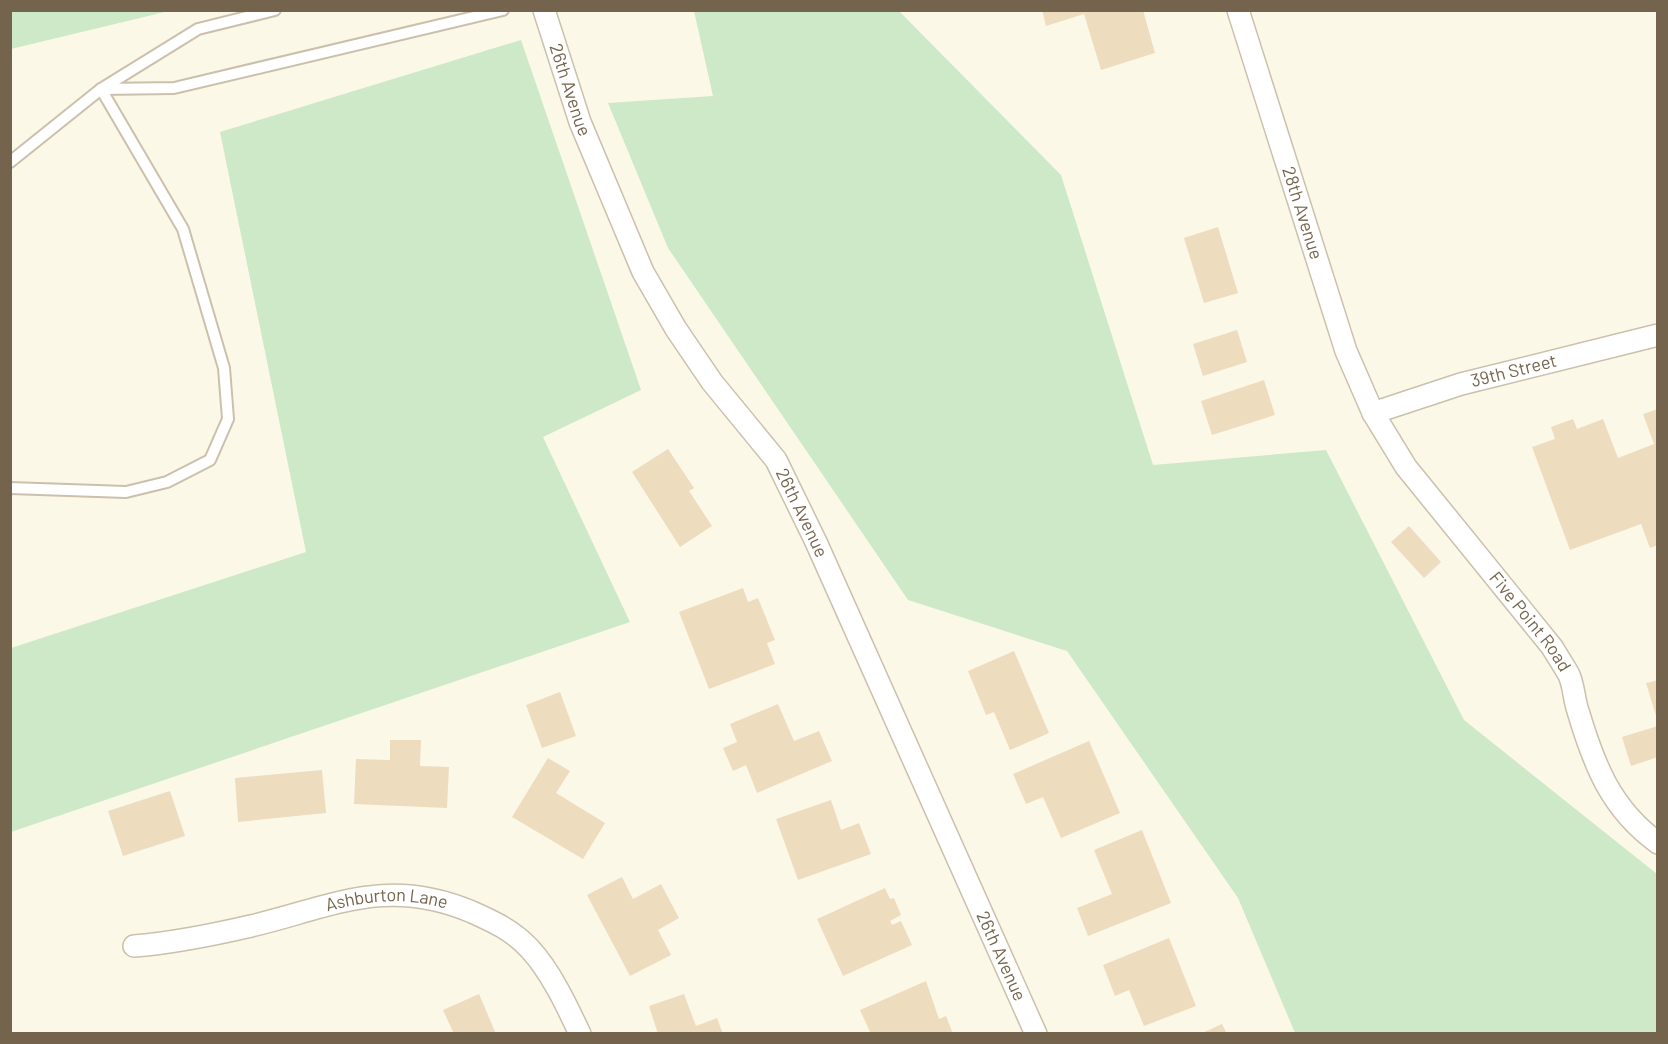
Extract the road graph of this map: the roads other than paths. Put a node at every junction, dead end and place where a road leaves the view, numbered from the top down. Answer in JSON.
{"nodes":[{"id":1,"x":275,"y":10,"type":"edge"},
{"id":2,"x":502,"y":10,"type":"edge"},
{"id":3,"x":544,"y":10,"type":"edge"},
{"id":4,"x":1238,"y":10,"type":"edge"},
{"id":5,"x":101,"y":88,"type":"junction"},
{"id":6,"x":10,"y":162,"type":"edge"},
{"id":7,"x":1658,"y":335,"type":"edge"},
{"id":8,"x":1373,"y":413,"type":"junction"},
{"id":9,"x":10,"y":488,"type":"edge"},
{"id":10,"x":1658,"y":843,"type":"edge"},
{"id":11,"x":134,"y":946,"type":"dead end"},
{"id":12,"x":580,"y":1034,"type":"edge"},
{"id":13,"x":1036,"y":1034,"type":"edge"}],
"edges":[{"from":1,"to":5,"type":"lane"},
{"from":2,"to":5,"type":"lane"},
{"from":3,"to":13,"type":"street","name":"26th Avenue"},
{"from":4,"to":8,"type":"street","name":"28th Avenue"},
{"from":5,"to":6,"type":"lane"},
{"from":5,"to":9,"type":"lane"},
{"from":7,"to":8,"type":"street","name":"39th Street"},
{"from":8,"to":10,"type":"street","name":"Five Point Road"},
{"from":11,"to":12,"type":"street","name":"Ashburton Lane"}]}
